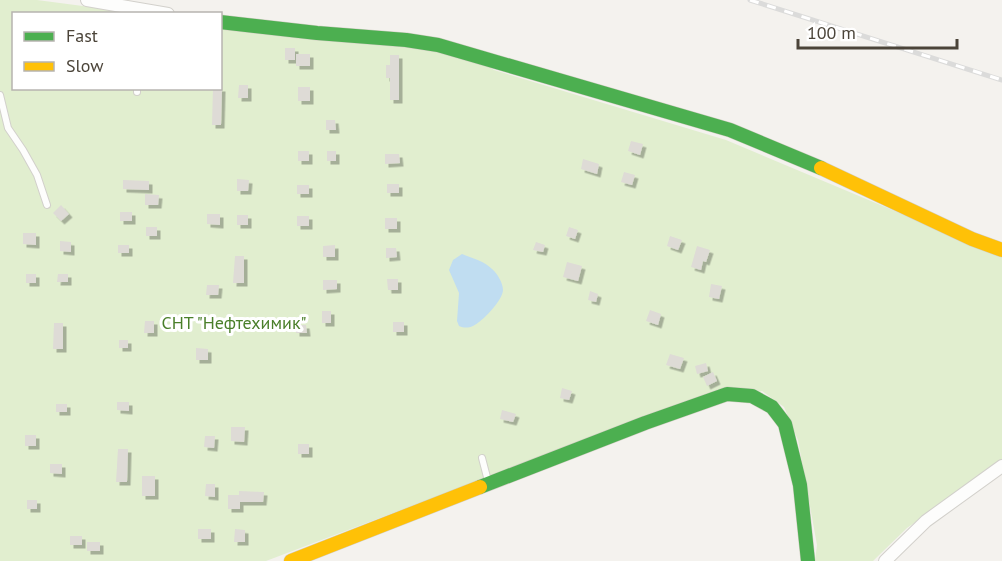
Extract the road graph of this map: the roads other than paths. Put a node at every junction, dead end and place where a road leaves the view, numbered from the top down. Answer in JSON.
{"nodes":[{"id":1,"x":87,"y":0,"type":"edge"},
{"id":2,"x":141,"y":11,"type":"edge"},
{"id":3,"x":222,"y":22,"type":"edge"},
{"id":4,"x":0,"y":95,"type":"edge"},
{"id":5,"x":47,"y":205,"type":"dead end"},
{"id":6,"x":1002,"y":250,"type":"edge"},
{"id":7,"x":482,"y":458,"type":"dead end"},
{"id":8,"x":1002,"y":466,"type":"edge"},
{"id":9,"x":489,"y":485,"type":"junction"},
{"id":10,"x":291,"y":561,"type":"edge"},
{"id":11,"x":808,"y":561,"type":"edge"},
{"id":12,"x":885,"y":561,"type":"edge"}],
"edges":[{"from":1,"to":2,"type":"street"},
{"from":3,"to":6,"type":"street"},
{"from":4,"to":5,"type":"lane"},
{"from":7,"to":9,"type":"lane"},
{"from":8,"to":12,"type":"street"},
{"from":9,"to":10,"type":"street"},
{"from":9,"to":11,"type":"street"}]}
